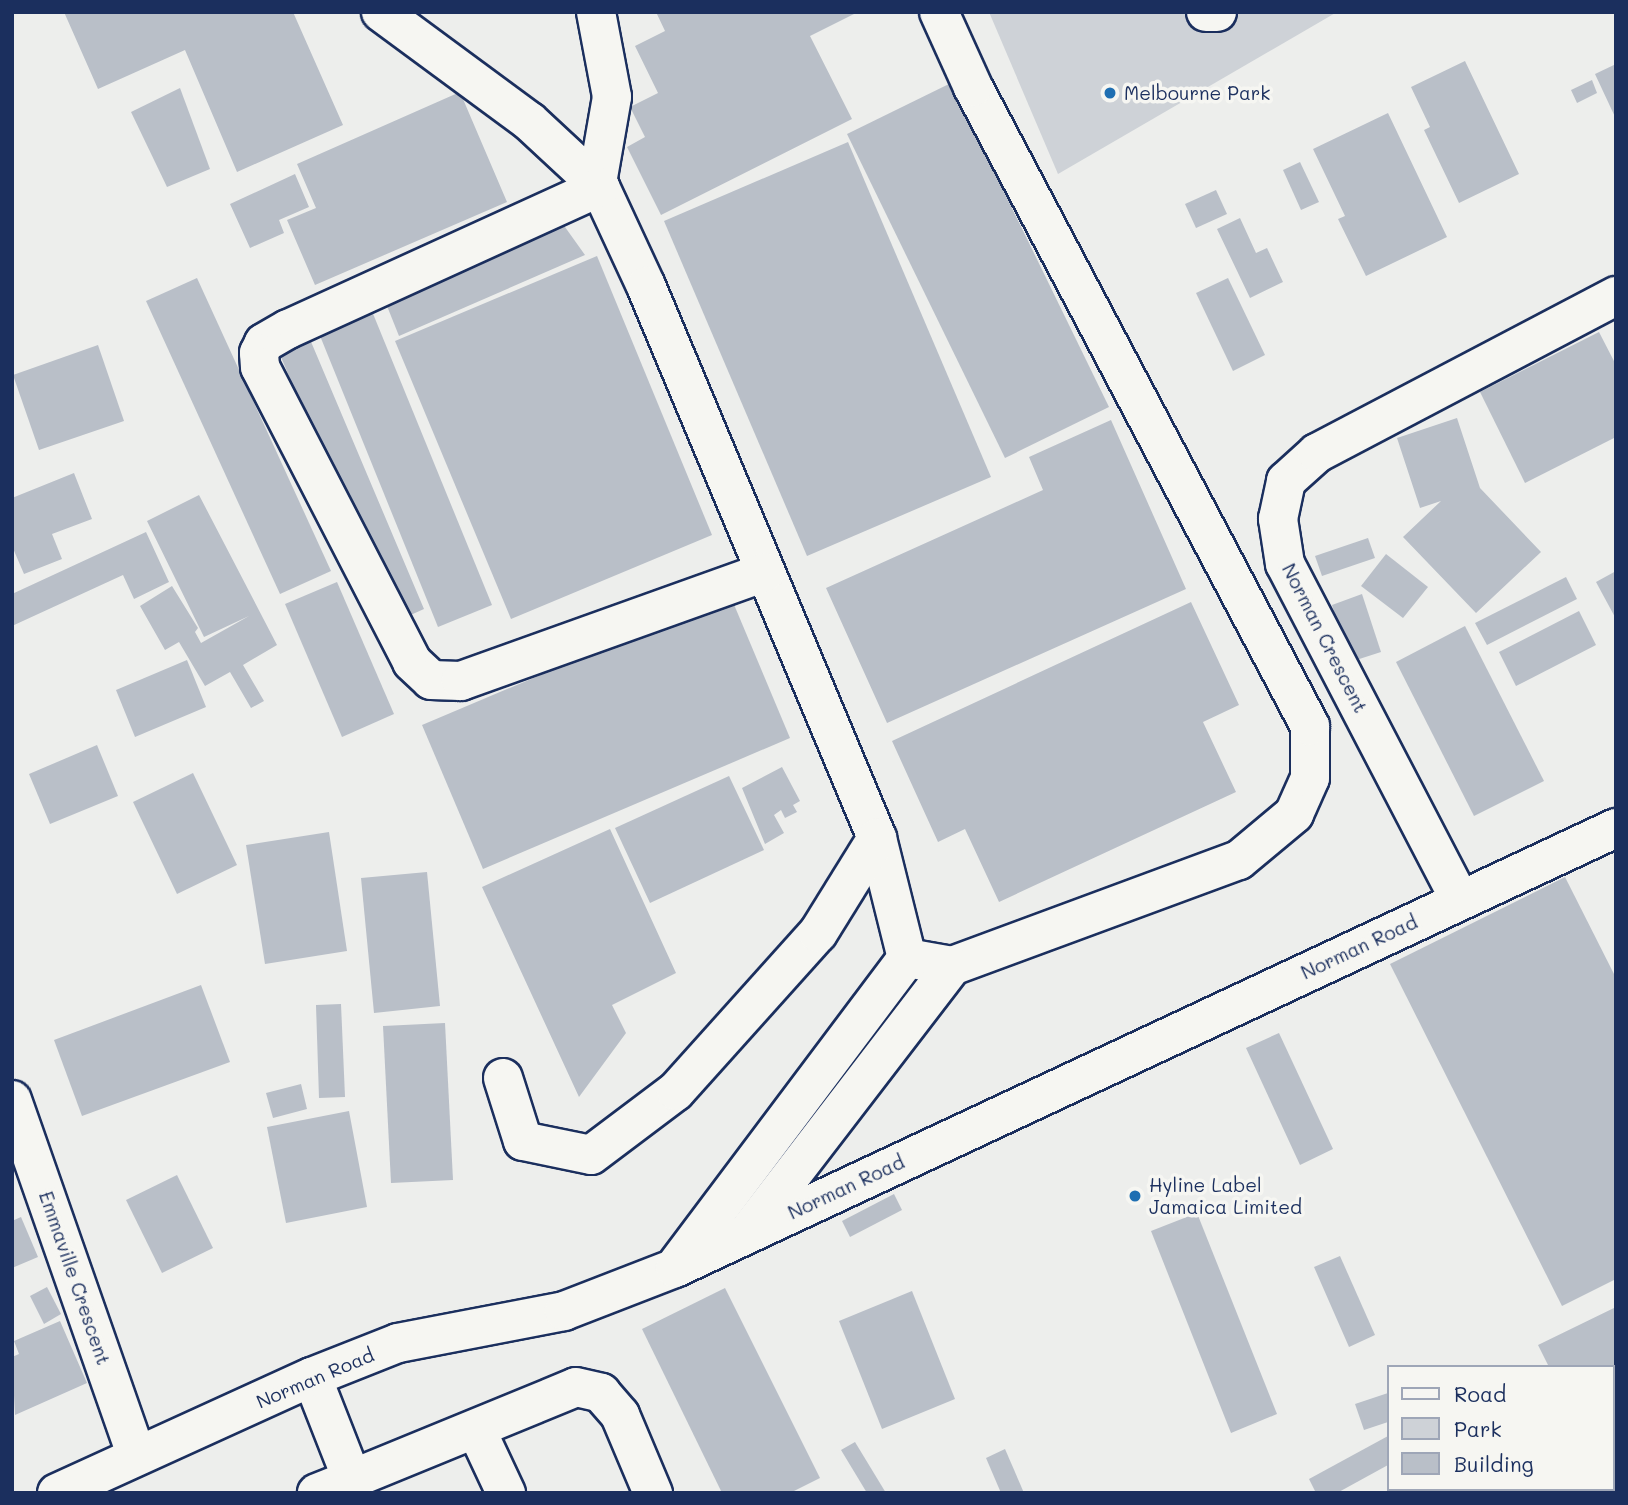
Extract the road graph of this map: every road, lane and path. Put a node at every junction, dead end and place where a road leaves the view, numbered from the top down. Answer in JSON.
{"nodes":[{"id":1,"x":381,"y":12,"type":"edge"},
{"id":2,"x":596,"y":12,"type":"edge"},
{"id":3,"x":939,"y":12,"type":"edge"},
{"id":4,"x":1206,"y":12,"type":"edge"},
{"id":5,"x":1217,"y":12,"type":"edge"},
{"id":6,"x":598,"y":185,"type":"junction"},
{"id":7,"x":1616,"y":296,"type":"edge"},
{"id":8,"x":765,"y":572,"type":"junction"},
{"id":9,"x":1616,"y":828,"type":"edge"},
{"id":10,"x":877,"y":838,"type":"junction"},
{"id":11,"x":1460,"y":900,"type":"junction"},
{"id":12,"x":907,"y":958,"type":"junction"},
{"id":13,"x":952,"y":966,"type":"junction"},
{"id":14,"x":503,"y":1078,"type":"dead end"},
{"id":15,"x":12,"y":1100,"type":"edge"},
{"id":16,"x":748,"y":1232,"type":"junction"},
{"id":17,"x":675,"y":1268,"type":"junction"},
{"id":18,"x":312,"y":1377,"type":"junction"},
{"id":19,"x":476,"y":1429,"type":"junction"},
{"id":20,"x":137,"y":1456,"type":"junction"},
{"id":21,"x":376,"y":1479,"type":"edge"},
{"id":22,"x":57,"y":1493,"type":"edge"},
{"id":23,"x":317,"y":1493,"type":"edge"},
{"id":24,"x":506,"y":1493,"type":"edge"},
{"id":25,"x":653,"y":1493,"type":"edge"}],
"edges":[{"from":1,"to":6,"type":"street"},
{"from":2,"to":6,"type":"street"},
{"from":3,"to":13,"type":"street"},
{"from":4,"to":5,"type":"street"},
{"from":6,"to":8,"type":"street"},
{"from":6,"to":8,"type":"street"},
{"from":7,"to":11,"type":"street","name":"Norman Crescent"},
{"from":8,"to":10,"type":"street"},
{"from":9,"to":11,"type":"street","name":"Norman Road"},
{"from":10,"to":12,"type":"street"},
{"from":10,"to":14,"type":"street"},
{"from":11,"to":16,"type":"street","name":"Norman Road"},
{"from":12,"to":13,"type":"street"},
{"from":12,"to":17,"type":"street"},
{"from":13,"to":16,"type":"street"},
{"from":15,"to":20,"type":"street","name":"Emmaville Crescent"},
{"from":16,"to":17,"type":"street","name":"Norman Road"},
{"from":17,"to":18,"type":"street","name":"Norman Road"},
{"from":18,"to":20,"type":"street","name":"Norman Road"},
{"from":18,"to":21,"type":"street"},
{"from":19,"to":21,"type":"street"},
{"from":19,"to":24,"type":"street"},
{"from":19,"to":25,"type":"street"},
{"from":20,"to":22,"type":"street","name":"Norman Road"},
{"from":21,"to":23,"type":"street"}]}
